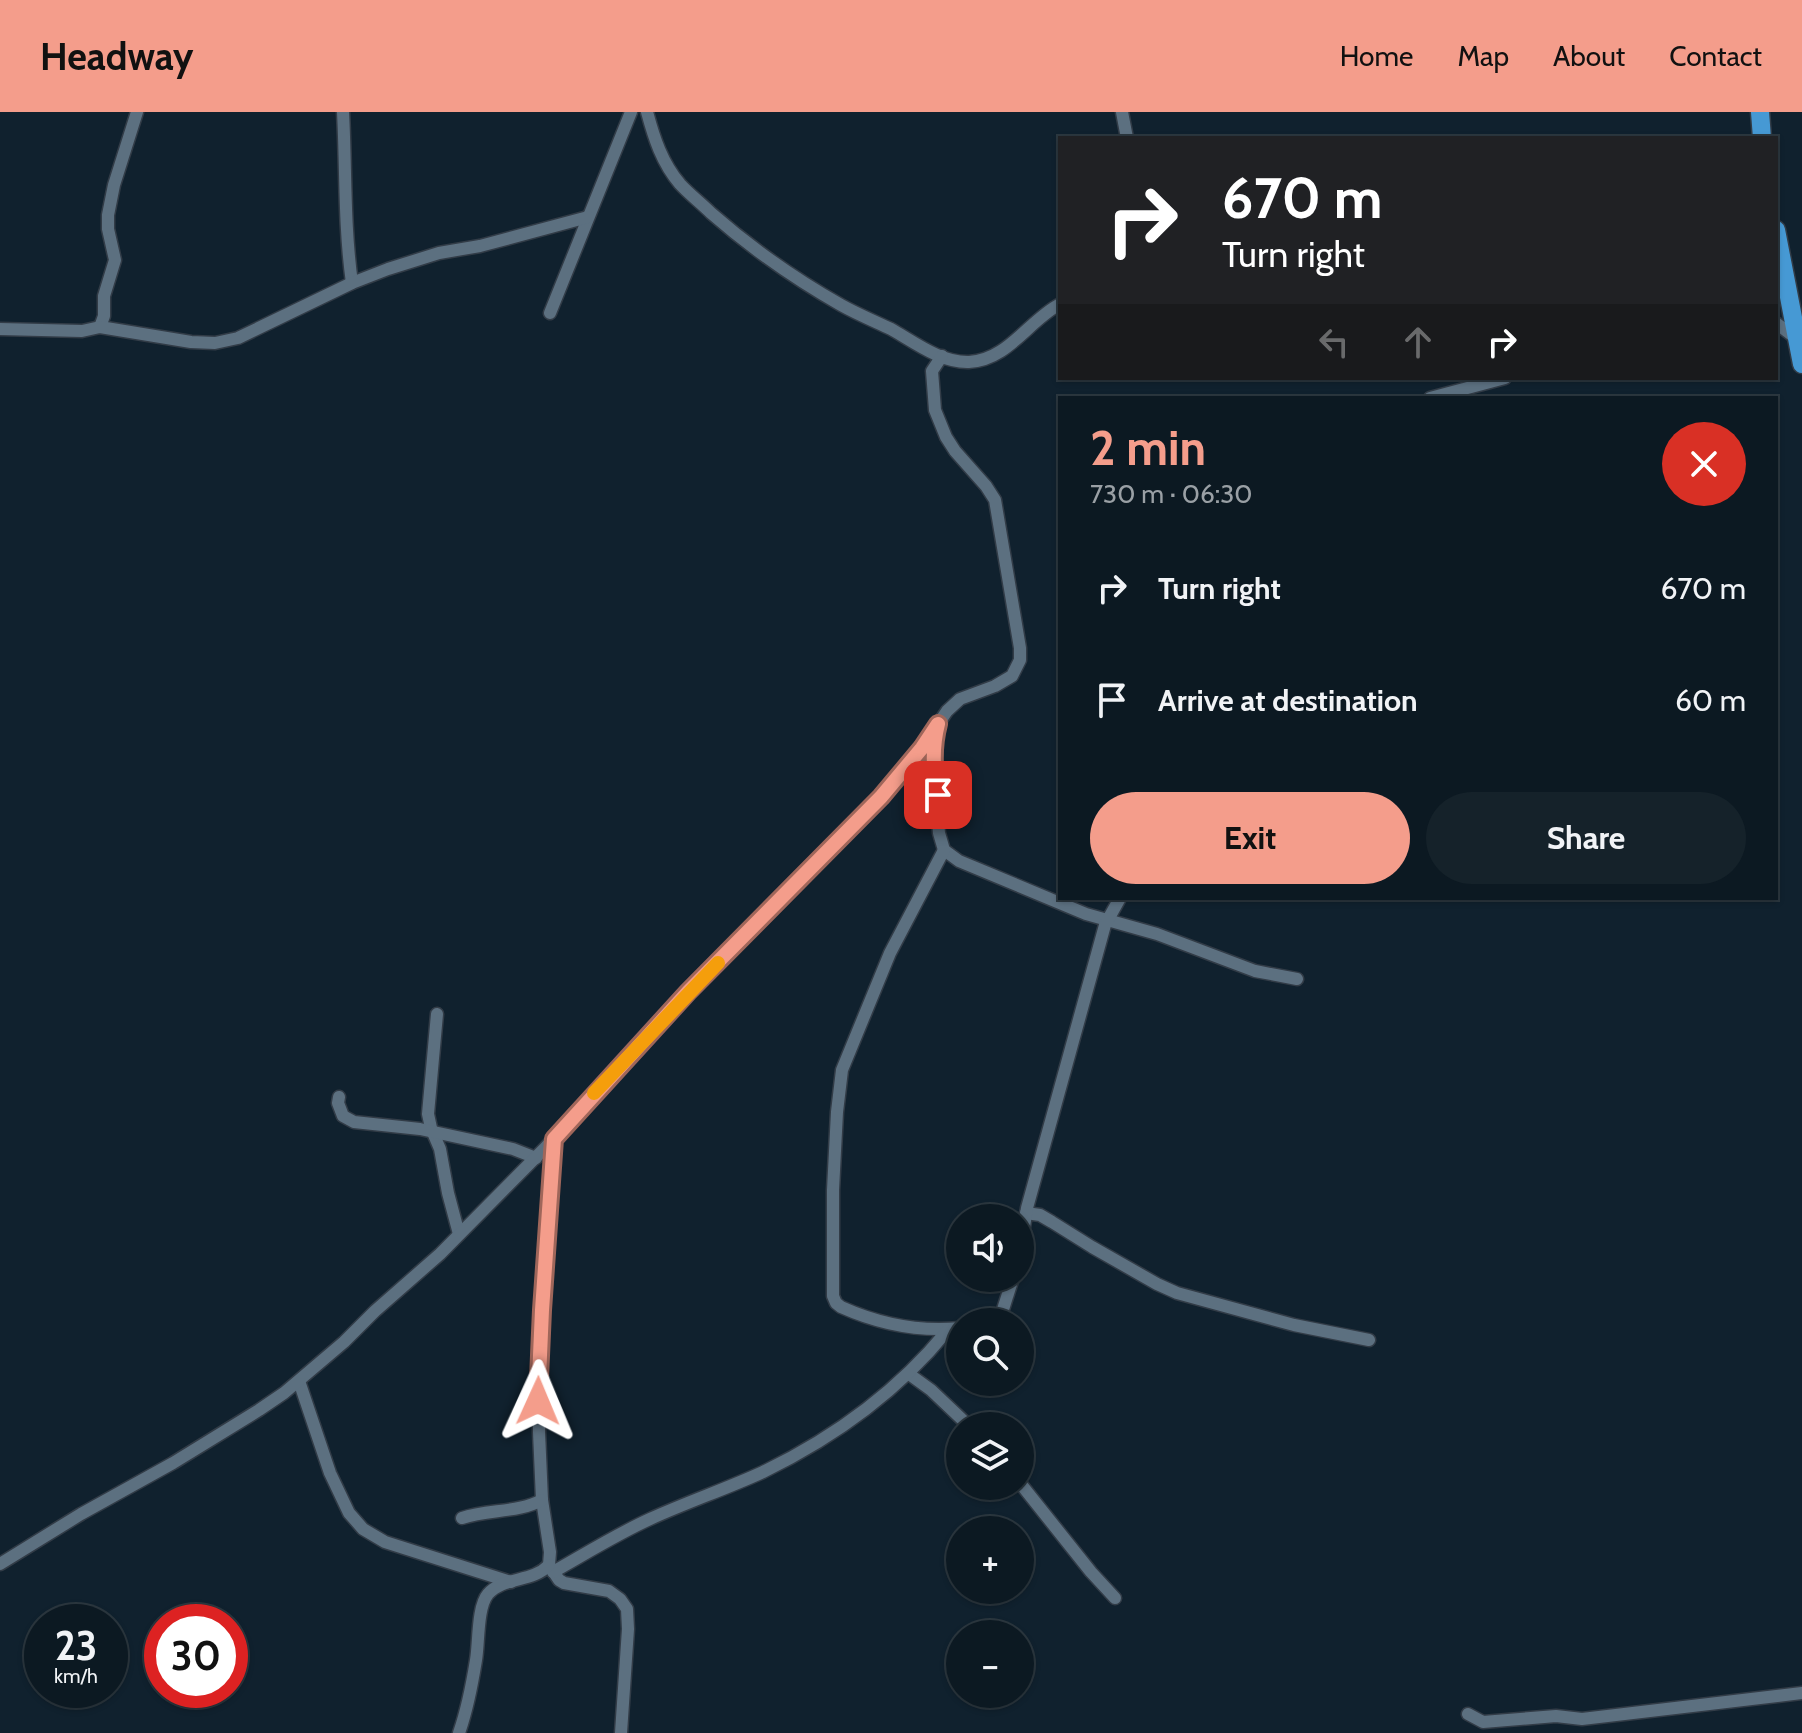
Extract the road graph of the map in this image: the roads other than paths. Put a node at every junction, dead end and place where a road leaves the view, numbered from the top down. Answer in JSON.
{"nodes":[{"id":1,"x":137,"y":112,"type":"edge"},
{"id":2,"x":343,"y":112,"type":"edge"},
{"id":3,"x":631,"y":112,"type":"edge"},
{"id":4,"x":647,"y":112,"type":"edge"},
{"id":5,"x":1122,"y":112,"type":"edge"},
{"id":6,"x":1760,"y":112,"type":"edge"},
{"id":7,"x":1127,"y":136,"type":"edge"},
{"id":8,"x":1762,"y":136,"type":"edge"},
{"id":9,"x":588,"y":217,"type":"junction"},
{"id":10,"x":1778,"y":240,"type":"edge"},
{"id":11,"x":352,"y":283,"type":"junction"},
{"id":12,"x":1058,"y":305,"type":"edge"},
{"id":13,"x":550,"y":313,"type":"dead end"},
{"id":14,"x":1778,"y":325,"type":"edge"},
{"id":15,"x":100,"y":327,"type":"junction"},
{"id":16,"x":0,"y":329,"type":"edge"},
{"id":17,"x":1797,"y":339,"type":"junction"},
{"id":18,"x":942,"y":356,"type":"junction"},
{"id":19,"x":1802,"y":364,"type":"edge"},
{"id":20,"x":1498,"y":380,"type":"edge"},
{"id":21,"x":1438,"y":396,"type":"edge"},
{"id":22,"x":938,"y":724,"type":"junction"},
{"id":23,"x":944,"y":850,"type":"junction"},
{"id":24,"x":1119,"y":900,"type":"edge"},
{"id":25,"x":1108,"y":921,"type":"junction"},
{"id":26,"x":1297,"y":979,"type":"dead end"},
{"id":27,"x":437,"y":1014,"type":"dead end"},
{"id":28,"x":339,"y":1097,"type":"dead end"},
{"id":29,"x":432,"y":1132,"type":"junction"},
{"id":30,"x":554,"y":1139,"type":"junction"},
{"id":31,"x":536,"y":1158,"type":"junction"},
{"id":32,"x":1028,"y":1204,"type":"edge"},
{"id":33,"x":1034,"y":1214,"type":"edge"},
{"id":34,"x":459,"y":1234,"type":"junction"},
{"id":35,"x":946,"y":1329,"type":"edge"},
{"id":36,"x":946,"y":1338,"type":"edge"},
{"id":37,"x":1369,"y":1340,"type":"dead end"},
{"id":38,"x":909,"y":1374,"type":"junction"},
{"id":39,"x":299,"y":1381,"type":"junction"},
{"id":40,"x":955,"y":1412,"type":"edge"},
{"id":41,"x":542,"y":1500,"type":"junction"},
{"id":42,"x":1034,"y":1500,"type":"edge"},
{"id":43,"x":462,"y":1518,"type":"dead end"},
{"id":44,"x":0,"y":1564,"type":"edge"},
{"id":45,"x":551,"y":1568,"type":"junction"},
{"id":46,"x":511,"y":1582,"type":"junction"},
{"id":47,"x":1115,"y":1598,"type":"dead end"},
{"id":48,"x":1802,"y":1693,"type":"edge"},
{"id":49,"x":1468,"y":1714,"type":"dead end"},
{"id":50,"x":1564,"y":1718,"type":"junction"},
{"id":51,"x":459,"y":1733,"type":"edge"},
{"id":52,"x":621,"y":1733,"type":"edge"},
{"id":53,"x":1565,"y":1733,"type":"edge"}],
"edges":[{"from":1,"to":15,"type":"street"},
{"from":2,"to":11,"type":"street"},
{"from":3,"to":9,"type":"street"},
{"from":4,"to":18,"type":"street"},
{"from":5,"to":7,"type":"street"},
{"from":6,"to":8,"type":"highway"},
{"from":9,"to":11,"type":"street"},
{"from":9,"to":13,"type":"street"},
{"from":10,"to":17,"type":"highway"},
{"from":11,"to":15,"type":"street"},
{"from":12,"to":18,"type":"street"},
{"from":14,"to":17,"type":"street"},
{"from":15,"to":16,"type":"street"},
{"from":17,"to":19,"type":"highway"},
{"from":18,"to":22,"type":"street"},
{"from":20,"to":21,"type":"street"},
{"from":22,"to":23,"type":"street"},
{"from":22,"to":30,"type":"street"},
{"from":23,"to":25,"type":"street"},
{"from":23,"to":35,"type":"street"},
{"from":24,"to":25,"type":"street"},
{"from":25,"to":26,"type":"street"},
{"from":25,"to":32,"type":"street"},
{"from":27,"to":29,"type":"street"},
{"from":28,"to":29,"type":"street"},
{"from":29,"to":31,"type":"street"},
{"from":29,"to":34,"type":"street"},
{"from":30,"to":31,"type":"street"},
{"from":30,"to":41,"type":"street"},
{"from":31,"to":34,"type":"street"},
{"from":33,"to":37,"type":"street"},
{"from":34,"to":39,"type":"street"},
{"from":36,"to":38,"type":"street"},
{"from":38,"to":40,"type":"street"},
{"from":38,"to":45,"type":"street"},
{"from":39,"to":44,"type":"street"},
{"from":39,"to":46,"type":"street"},
{"from":41,"to":43,"type":"street"},
{"from":41,"to":45,"type":"street"},
{"from":42,"to":47,"type":"street"},
{"from":45,"to":46,"type":"street"},
{"from":45,"to":52,"type":"street"},
{"from":46,"to":51,"type":"street"},
{"from":48,"to":50,"type":"street"},
{"from":49,"to":50,"type":"street"},
{"from":50,"to":53,"type":"street"}]}
